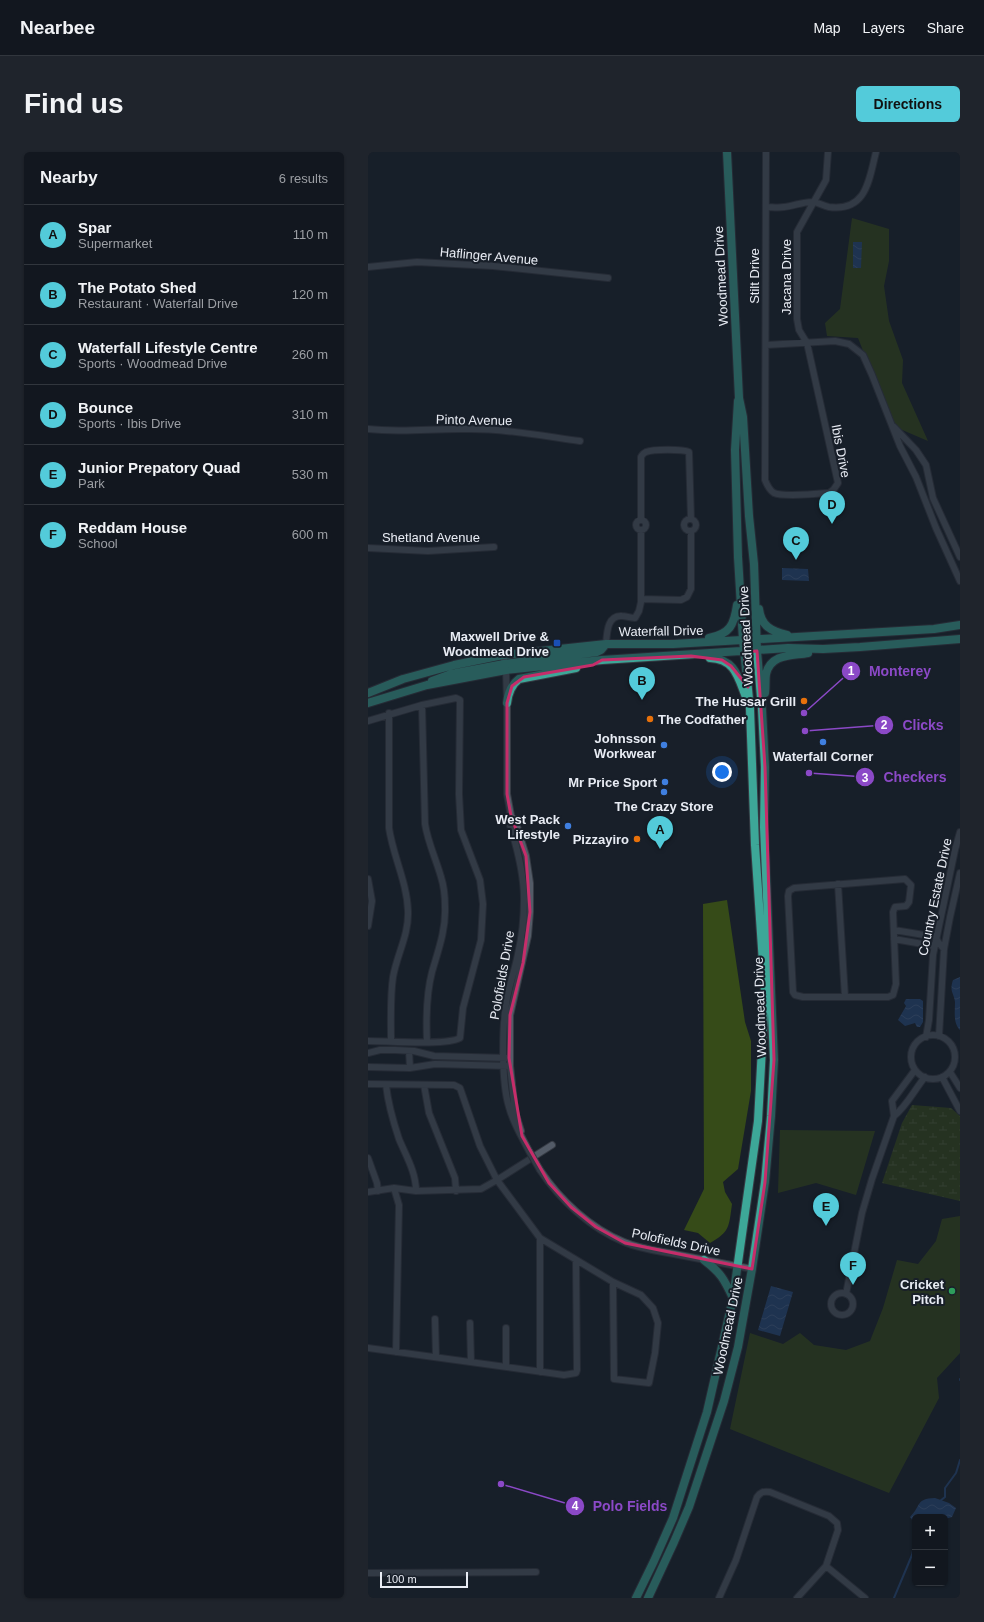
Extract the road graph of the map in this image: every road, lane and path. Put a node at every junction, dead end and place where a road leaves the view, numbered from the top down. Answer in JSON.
{"nodes":[{"id":1,"x":727,"y":152,"type":"edge"},
{"id":2,"x":766,"y":152,"type":"edge"},
{"id":3,"x":828,"y":152,"type":"edge"},
{"id":4,"x":876,"y":152,"type":"edge"},
{"id":5,"x":814,"y":202,"type":"junction"},
{"id":6,"x":766,"y":207,"type":"junction"},
{"id":7,"x":368,"y":267,"type":"edge"},
{"id":8,"x":608,"y":278,"type":"dead end"},
{"id":9,"x":807,"y":343,"type":"junction"},
{"id":10,"x":766,"y":345,"type":"junction"},
{"id":11,"x":739,"y":398,"type":"junction"},
{"id":12,"x":893,"y":426,"type":"junction"},
{"id":13,"x":368,"y":429,"type":"edge"},
{"id":14,"x":580,"y":440,"type":"dead end"},
{"id":15,"x":494,"y":547,"type":"dead end"},
{"id":16,"x":368,"y":548,"type":"edge"},
{"id":17,"x":738,"y":556,"type":"junction"},
{"id":18,"x":960,"y":557,"type":"edge"},
{"id":19,"x":754,"y":564,"type":"junction"},
{"id":20,"x":960,"y":581,"type":"edge"},
{"id":21,"x":641,"y":599,"type":"junction"},
{"id":22,"x":960,"y":625,"type":"edge"},
{"id":23,"x":806,"y":636,"type":"junction"},
{"id":24,"x":757,"y":639,"type":"junction"},
{"id":25,"x":960,"y":639,"type":"edge"},
{"id":26,"x":743,"y":640,"type":"junction"},
{"id":27,"x":606,"y":644,"type":"junction"},
{"id":28,"x":673,"y":644,"type":"junction"},
{"id":29,"x":823,"y":649,"type":"junction"},
{"id":30,"x":757,"y":651,"type":"junction"},
{"id":31,"x":744,"y":652,"type":"junction"},
{"id":32,"x":503,"y":655,"type":"junction"},
{"id":33,"x":691,"y":656,"type":"junction"},
{"id":34,"x":602,"y":660,"type":"junction"},
{"id":35,"x":505,"y":667,"type":"junction"},
{"id":36,"x":368,"y":693,"type":"edge"},
{"id":37,"x":368,"y":703,"type":"edge"},
{"id":38,"x":422,"y":704,"type":"junction"},
{"id":39,"x":507,"y":704,"type":"junction"},
{"id":40,"x":750,"y":709,"type":"junction"},
{"id":41,"x":762,"y":709,"type":"junction"},
{"id":42,"x":389,"y":713,"type":"junction"},
{"id":43,"x":368,"y":721,"type":"edge"},
{"id":44,"x":960,"y":832,"type":"edge"},
{"id":45,"x":960,"y":873,"type":"edge"},
{"id":46,"x":368,"y":879,"type":"edge"},
{"id":47,"x":838,"y":884,"type":"junction"},
{"id":48,"x":370,"y":898,"type":"edge"},
{"id":49,"x":368,"y":926,"type":"edge"},
{"id":50,"x":894,"y":930,"type":"junction"},
{"id":51,"x":946,"y":937,"type":"junction"},
{"id":52,"x":894,"y":939,"type":"junction"},
{"id":53,"x":936,"y":942,"type":"junction"},
{"id":54,"x":944,"y":949,"type":"junction"},
{"id":55,"x":845,"y":996,"type":"junction"},
{"id":56,"x":939,"y":1036,"type":"junction"},
{"id":57,"x":926,"y":1037,"type":"junction"},
{"id":58,"x":368,"y":1041,"type":"edge"},
{"id":59,"x":391,"y":1041,"type":"junction"},
{"id":60,"x":427,"y":1042,"type":"junction"},
{"id":61,"x":409,"y":1051,"type":"junction"},
{"id":62,"x":368,"y":1053,"type":"edge"},
{"id":63,"x":434,"y":1056,"type":"junction"},
{"id":64,"x":507,"y":1058,"type":"junction"},
{"id":65,"x":435,"y":1064,"type":"junction"},
{"id":66,"x":507,"y":1066,"type":"junction"},
{"id":67,"x":368,"y":1067,"type":"edge"},
{"id":68,"x":410,"y":1068,"type":"junction"},
{"id":69,"x":915,"y":1070,"type":"junction"},
{"id":70,"x":950,"y":1072,"type":"junction"},
{"id":71,"x":925,"y":1077,"type":"junction"},
{"id":72,"x":942,"y":1077,"type":"junction"},
{"id":73,"x":368,"y":1084,"type":"edge"},
{"id":74,"x":386,"y":1085,"type":"junction"},
{"id":75,"x":424,"y":1085,"type":"junction"},
{"id":76,"x":960,"y":1088,"type":"edge"},
{"id":77,"x":960,"y":1111,"type":"edge"},
{"id":78,"x":894,"y":1116,"type":"junction"},
{"id":79,"x":552,"y":1145,"type":"dead end"},
{"id":80,"x":368,"y":1158,"type":"edge"},
{"id":81,"x":497,"y":1180,"type":"junction"},
{"id":82,"x":394,"y":1188,"type":"junction"},
{"id":83,"x":456,"y":1190,"type":"junction"},
{"id":84,"x":378,"y":1191,"type":"junction"},
{"id":85,"x":416,"y":1191,"type":"junction"},
{"id":86,"x":368,"y":1192,"type":"edge"},
{"id":87,"x":540,"y":1238,"type":"junction"},
{"id":88,"x":576,"y":1260,"type":"junction"},
{"id":89,"x":704,"y":1260,"type":"junction"},
{"id":90,"x":738,"y":1266,"type":"junction"},
{"id":91,"x":752,"y":1269,"type":"junction"},
{"id":92,"x":613,"y":1282,"type":"junction"},
{"id":93,"x":846,"y":1294,"type":"dead end"},
{"id":94,"x":733,"y":1298,"type":"junction"},
{"id":95,"x":436,"y":1319,"type":"dead end"},
{"id":96,"x":470,"y":1323,"type":"dead end"},
{"id":97,"x":506,"y":1328,"type":"dead end"},
{"id":98,"x":368,"y":1348,"type":"edge"},
{"id":99,"x":396,"y":1352,"type":"junction"},
{"id":100,"x":436,"y":1357,"type":"junction"},
{"id":101,"x":471,"y":1362,"type":"junction"},
{"id":102,"x":506,"y":1367,"type":"junction"},
{"id":103,"x":540,"y":1372,"type":"junction"},
{"id":104,"x":826,"y":1566,"type":"junction"},
{"id":105,"x":536,"y":1572,"type":"dead end"},
{"id":106,"x":368,"y":1573,"type":"edge"},
{"id":107,"x":636,"y":1598,"type":"edge"},
{"id":108,"x":648,"y":1598,"type":"edge"},
{"id":109,"x":719,"y":1598,"type":"edge"},
{"id":110,"x":797,"y":1598,"type":"edge"},
{"id":111,"x":865,"y":1598,"type":"edge"}],
"edges":[{"from":1,"to":11,"type":"main road","name":"Woodmead Drive"},
{"from":2,"to":6,"type":"street","name":"Stilt Drive"},
{"from":3,"to":5,"type":"street","name":"Jacana Drive"},
{"from":4,"to":5,"type":"street"},
{"from":5,"to":6,"type":"street"},
{"from":5,"to":9,"type":"street","name":"Jacana Drive"},
{"from":6,"to":10,"type":"street","name":"Stilt Drive"},
{"from":7,"to":8,"type":"street","name":"Haflinger Avenue"},
{"from":9,"to":10,"type":"street"},
{"from":9,"to":10,"type":"street","name":"Ibis Drive"},
{"from":9,"to":12,"type":"street"},
{"from":11,"to":17,"type":"main road","name":"Woodmead Drive"},
{"from":11,"to":19,"type":"main road","name":"Woodmead Drive"},
{"from":12,"to":18,"type":"street"},
{"from":12,"to":20,"type":"street"},
{"from":13,"to":14,"type":"street","name":"Pinto Avenue"},
{"from":15,"to":16,"type":"street","name":"Shetland Avenue"},
{"from":17,"to":26,"type":"main road","name":"Woodmead Drive"},
{"from":17,"to":28,"type":"main road"},
{"from":19,"to":23,"type":"main road"},
{"from":19,"to":24,"type":"main road","name":"Woodmead Drive"},
{"from":21,"to":21,"type":"street"},
{"from":21,"to":27,"type":"street"},
{"from":22,"to":23,"type":"main road","name":"Waterfall Drive"},
{"from":23,"to":24,"type":"main road","name":"Waterfall Drive"},
{"from":24,"to":26,"type":"main road","name":"Waterfall Drive"},
{"from":24,"to":30,"type":"main road","name":"Woodmead Drive"},
{"from":25,"to":29,"type":"main road","name":"Waterfall Drive"},
{"from":26,"to":28,"type":"main road","name":"Waterfall Drive"},
{"from":26,"to":31,"type":"main road","name":"Woodmead Drive"},
{"from":27,"to":28,"type":"main road","name":"Waterfall Drive"},
{"from":27,"to":32,"type":"main road","name":"Waterfall Drive"},
{"from":27,"to":35,"type":"main road"},
{"from":29,"to":30,"type":"main road","name":"Waterfall Drive"},
{"from":29,"to":41,"type":"main road"},
{"from":30,"to":31,"type":"main road","name":"Waterfall Drive"},
{"from":30,"to":41,"type":"main road","name":"Woodmead Drive"},
{"from":31,"to":33,"type":"main road","name":"Waterfall Drive"},
{"from":31,"to":40,"type":"main road","name":"Woodmead Drive"},
{"from":32,"to":35,"type":"street","name":"Polofields Drive"},
{"from":32,"to":36,"type":"main road","name":"Waterfall Drive"},
{"from":33,"to":34,"type":"main road","name":"Waterfall Drive"},
{"from":33,"to":40,"type":"main road"},
{"from":34,"to":35,"type":"main road","name":"Waterfall Drive"},
{"from":34,"to":39,"type":"main road"},
{"from":35,"to":37,"type":"main road","name":"Waterfall Drive"},
{"from":35,"to":39,"type":"street","name":"Polofields Drive"},
{"from":38,"to":42,"type":"street"},
{"from":38,"to":60,"type":"street"},
{"from":38,"to":60,"type":"street"},
{"from":39,"to":64,"type":"street","name":"Polofields Drive"},
{"from":40,"to":90,"type":"main road","name":"Woodmead Drive"},
{"from":41,"to":91,"type":"main road","name":"Woodmead Drive"},
{"from":42,"to":43,"type":"street"},
{"from":42,"to":59,"type":"street"},
{"from":44,"to":53,"type":"street","name":"Country Estate Drive"},
{"from":45,"to":51,"type":"street","name":"Country Estate Drive"},
{"from":46,"to":48,"type":"street"},
{"from":47,"to":50,"type":"street"},
{"from":47,"to":55,"type":"street"},
{"from":47,"to":55,"type":"street"},
{"from":48,"to":49,"type":"street"},
{"from":50,"to":52,"type":"street"},
{"from":50,"to":53,"type":"street"},
{"from":51,"to":53,"type":"street"},
{"from":51,"to":54,"type":"street","name":"Country Estate Drive"},
{"from":52,"to":53,"type":"street"},
{"from":52,"to":55,"type":"street"},
{"from":53,"to":54,"type":"street"},
{"from":53,"to":57,"type":"street","name":"Country Estate Drive"},
{"from":54,"to":56,"type":"street","name":"Country Estate Drive"},
{"from":56,"to":57,"type":"street"},
{"from":56,"to":70,"type":"street"},
{"from":57,"to":69,"type":"street"},
{"from":58,"to":59,"type":"street"},
{"from":59,"to":60,"type":"street"},
{"from":61,"to":62,"type":"street"},
{"from":61,"to":63,"type":"street"},
{"from":61,"to":68,"type":"street"},
{"from":63,"to":64,"type":"street"},
{"from":63,"to":65,"type":"street"},
{"from":64,"to":66,"type":"street","name":"Polofields Drive"},
{"from":65,"to":66,"type":"street"},
{"from":65,"to":68,"type":"street"},
{"from":66,"to":89,"type":"street","name":"Polofields Drive","bridge":true},
{"from":67,"to":68,"type":"street"},
{"from":69,"to":71,"type":"street"},
{"from":69,"to":78,"type":"street"},
{"from":70,"to":72,"type":"street"},
{"from":70,"to":76,"type":"street"},
{"from":71,"to":72,"type":"street"},
{"from":71,"to":78,"type":"street"},
{"from":72,"to":77,"type":"street"},
{"from":73,"to":74,"type":"street"},
{"from":74,"to":75,"type":"street"},
{"from":74,"to":85,"type":"street"},
{"from":75,"to":81,"type":"street"},
{"from":75,"to":83,"type":"street"},
{"from":78,"to":93,"type":"street"},
{"from":79,"to":81,"type":"street"},
{"from":80,"to":84,"type":"street"},
{"from":81,"to":83,"type":"street"},
{"from":81,"to":87,"type":"street"},
{"from":82,"to":84,"type":"street"},
{"from":82,"to":85,"type":"street"},
{"from":82,"to":99,"type":"street"},
{"from":83,"to":85,"type":"street"},
{"from":84,"to":86,"type":"street"},
{"from":87,"to":88,"type":"street"},
{"from":87,"to":103,"type":"street"},
{"from":88,"to":92,"type":"street"},
{"from":88,"to":103,"type":"street"},
{"from":89,"to":90,"type":"street","name":"Polofields Drive"},
{"from":89,"to":94,"type":"main road"},
{"from":90,"to":91,"type":"street","name":"Polofields Drive"},
{"from":90,"to":94,"type":"main road","name":"Woodmead Drive"},
{"from":91,"to":108,"type":"main road","name":"Woodmead Drive"},
{"from":92,"to":92,"type":"street"},
{"from":94,"to":107,"type":"main road","name":"Woodmead Drive"},
{"from":95,"to":100,"type":"street"},
{"from":96,"to":101,"type":"street"},
{"from":97,"to":102,"type":"street"},
{"from":98,"to":99,"type":"street"},
{"from":99,"to":100,"type":"street"},
{"from":100,"to":101,"type":"street"},
{"from":101,"to":102,"type":"street"},
{"from":102,"to":103,"type":"street"},
{"from":104,"to":109,"type":"street"},
{"from":104,"to":110,"type":"street"},
{"from":104,"to":111,"type":"street"},
{"from":105,"to":106,"type":"street"}]}
